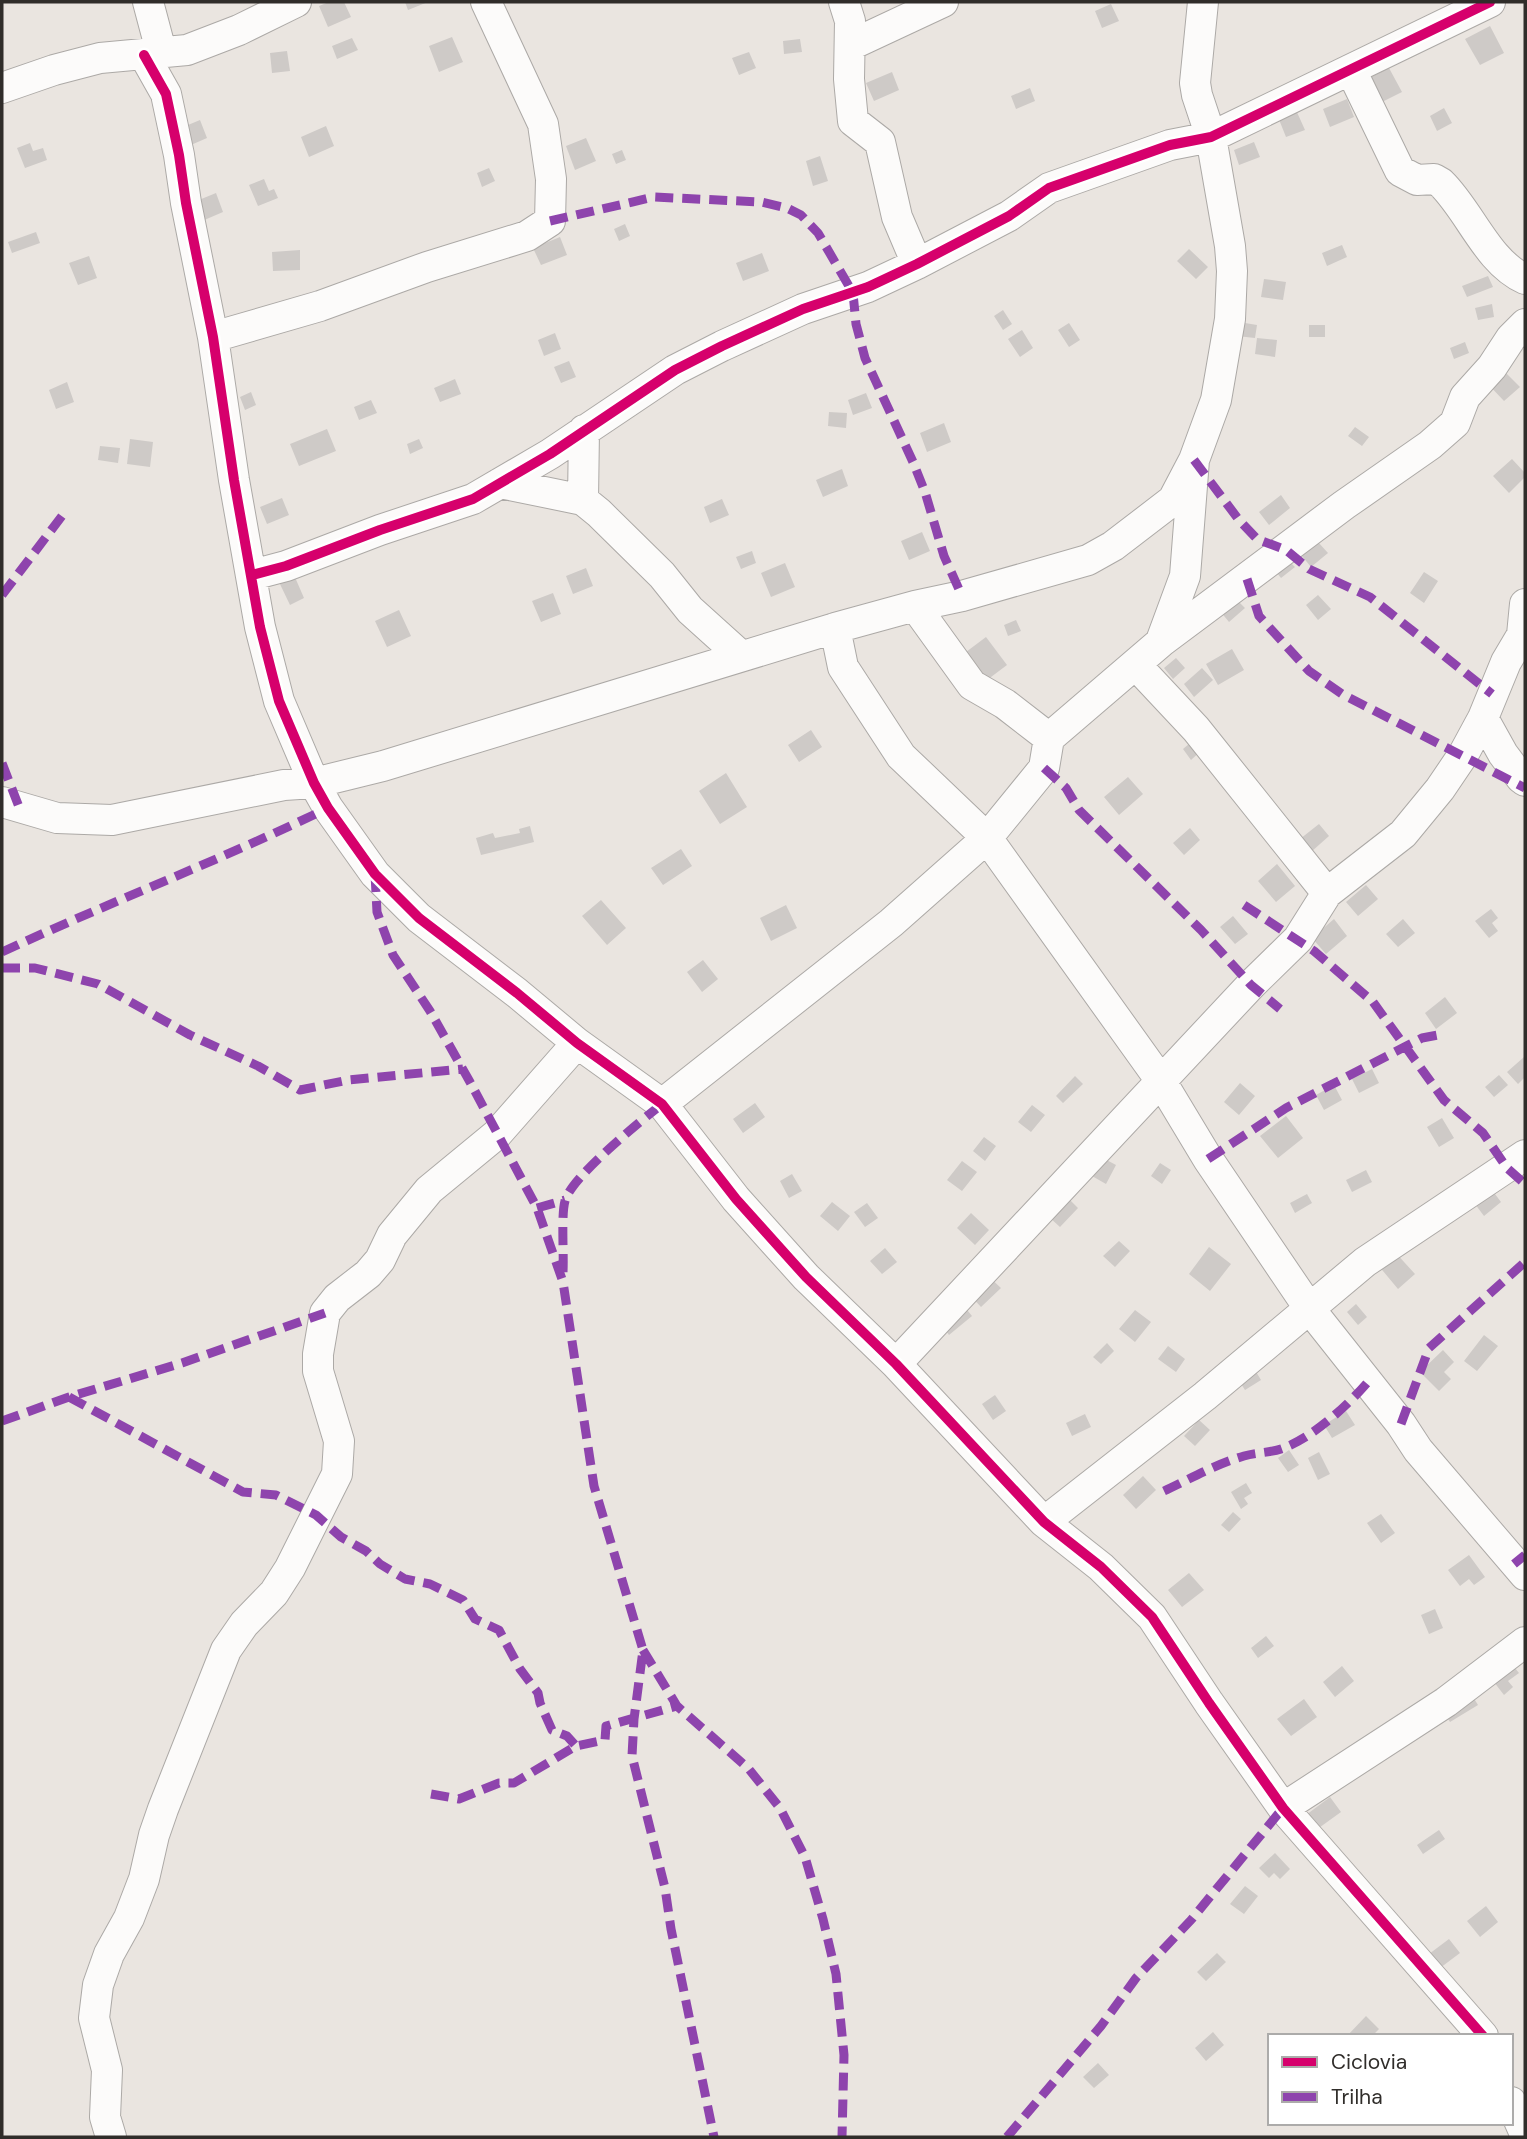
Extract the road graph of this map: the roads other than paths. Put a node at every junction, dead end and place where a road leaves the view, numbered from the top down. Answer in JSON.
{"nodes":[{"id":1,"x":148,"y":2,"type":"edge"},
{"id":2,"x":296,"y":2,"type":"edge"},
{"id":3,"x":486,"y":2,"type":"edge"},
{"id":4,"x":844,"y":2,"type":"edge"},
{"id":5,"x":943,"y":2,"type":"edge"},
{"id":6,"x":1203,"y":2,"type":"edge"},
{"id":7,"x":1490,"y":2,"type":"edge"},
{"id":8,"x":851,"y":45,"type":"junction"},
{"id":9,"x":164,"y":52,"type":"junction"},
{"id":10,"x":1351,"y":70,"type":"junction"},
{"id":11,"x":2,"y":88,"type":"edge"},
{"id":12,"x":166,"y":94,"type":"junction"},
{"id":13,"x":1211,"y":137,"type":"junction"},
{"id":14,"x":917,"y":264,"type":"junction"},
{"id":15,"x":1525,"y":279,"type":"edge"},
{"id":16,"x":1525,"y":324,"type":"edge"},
{"id":17,"x":213,"y":337,"type":"junction"},
{"id":18,"x":584,"y":430,"type":"junction"},
{"id":19,"x":1194,"y":460,"type":"junction"},
{"id":20,"x":500,"y":483,"type":"junction"},
{"id":21,"x":583,"y":500,"type":"junction"},
{"id":22,"x":252,"y":575,"type":"junction"},
{"id":23,"x":1525,"y":604,"type":"edge"},
{"id":24,"x":915,"y":606,"type":"junction"},
{"id":25,"x":835,"y":628,"type":"junction"},
{"id":26,"x":795,"y":641,"type":"junction"},
{"id":27,"x":1161,"y":642,"type":"junction"},
{"id":28,"x":741,"y":656,"type":"junction"},
{"id":29,"x":1136,"y":666,"type":"junction"},
{"id":30,"x":843,"y":667,"type":"junction"},
{"id":31,"x":1483,"y":718,"type":"junction"},
{"id":32,"x":1049,"y":738,"type":"junction"},
{"id":33,"x":1525,"y":781,"type":"edge"},
{"id":34,"x":314,"y":783,"type":"junction"},
{"id":35,"x":2,"y":802,"type":"edge"},
{"id":36,"x":987,"y":838,"type":"junction"},
{"id":37,"x":1327,"y":893,"type":"junction"},
{"id":38,"x":576,"y":1043,"type":"junction"},
{"id":39,"x":1161,"y":1081,"type":"junction"},
{"id":40,"x":662,"y":1104,"type":"junction"},
{"id":41,"x":1525,"y":1155,"type":"edge"},
{"id":42,"x":1309,"y":1308,"type":"junction"},
{"id":43,"x":896,"y":1364,"type":"junction"},
{"id":44,"x":1044,"y":1522,"type":"junction"},
{"id":45,"x":1525,"y":1575,"type":"edge"},
{"id":46,"x":1525,"y":1642,"type":"edge"},
{"id":47,"x":1283,"y":1808,"type":"junction"},
{"id":48,"x":1481,"y":2034,"type":"edge"},
{"id":49,"x":1513,"y":2107,"type":"edge"},
{"id":50,"x":1525,"y":2134,"type":"edge"},
{"id":51,"x":111,"y":2137,"type":"edge"}],
"edges":[{"from":1,"to":9,"type":"street"},
{"from":2,"to":9,"type":"street"},
{"from":3,"to":17,"type":"street"},
{"from":4,"to":8,"type":"street"},
{"from":5,"to":8,"type":"street"},
{"from":6,"to":13,"type":"street"},
{"from":7,"to":10,"type":"street"},
{"from":8,"to":14,"type":"street"},
{"from":9,"to":11,"type":"street"},
{"from":9,"to":12,"type":"street"},
{"from":9,"to":12,"type":"street"},
{"from":10,"to":13,"type":"street"},
{"from":10,"to":15,"type":"street"},
{"from":12,"to":17,"type":"street"},
{"from":13,"to":14,"type":"street"},
{"from":13,"to":19,"type":"street"},
{"from":14,"to":18,"type":"street"},
{"from":16,"to":27,"type":"street"},
{"from":17,"to":22,"type":"street"},
{"from":18,"to":20,"type":"street"},
{"from":18,"to":21,"type":"street"},
{"from":19,"to":24,"type":"street"},
{"from":19,"to":27,"type":"street"},
{"from":20,"to":21,"type":"street"},
{"from":20,"to":22,"type":"street"},
{"from":21,"to":28,"type":"street"},
{"from":22,"to":34,"type":"street"},
{"from":23,"to":31,"type":"street"},
{"from":24,"to":25,"type":"street"},
{"from":24,"to":32,"type":"street"},
{"from":25,"to":26,"type":"street"},
{"from":25,"to":30,"type":"street"},
{"from":26,"to":28,"type":"street"},
{"from":26,"to":30,"type":"street"},
{"from":27,"to":29,"type":"street"},
{"from":28,"to":34,"type":"street"},
{"from":29,"to":32,"type":"street"},
{"from":29,"to":37,"type":"street"},
{"from":30,"to":36,"type":"street"},
{"from":31,"to":33,"type":"street"},
{"from":31,"to":37,"type":"street"},
{"from":32,"to":36,"type":"street"},
{"from":34,"to":35,"type":"street"},
{"from":34,"to":38,"type":"street"},
{"from":36,"to":39,"type":"street"},
{"from":36,"to":40,"type":"street"},
{"from":37,"to":39,"type":"street"},
{"from":38,"to":40,"type":"street"},
{"from":38,"to":51,"type":"street"},
{"from":39,"to":42,"type":"street"},
{"from":39,"to":43,"type":"street"},
{"from":40,"to":43,"type":"street"},
{"from":41,"to":42,"type":"street"},
{"from":42,"to":44,"type":"street"},
{"from":42,"to":45,"type":"street"},
{"from":43,"to":44,"type":"street"},
{"from":44,"to":47,"type":"street"},
{"from":46,"to":47,"type":"street"},
{"from":47,"to":48,"type":"street"},
{"from":49,"to":50,"type":"street"}]}
